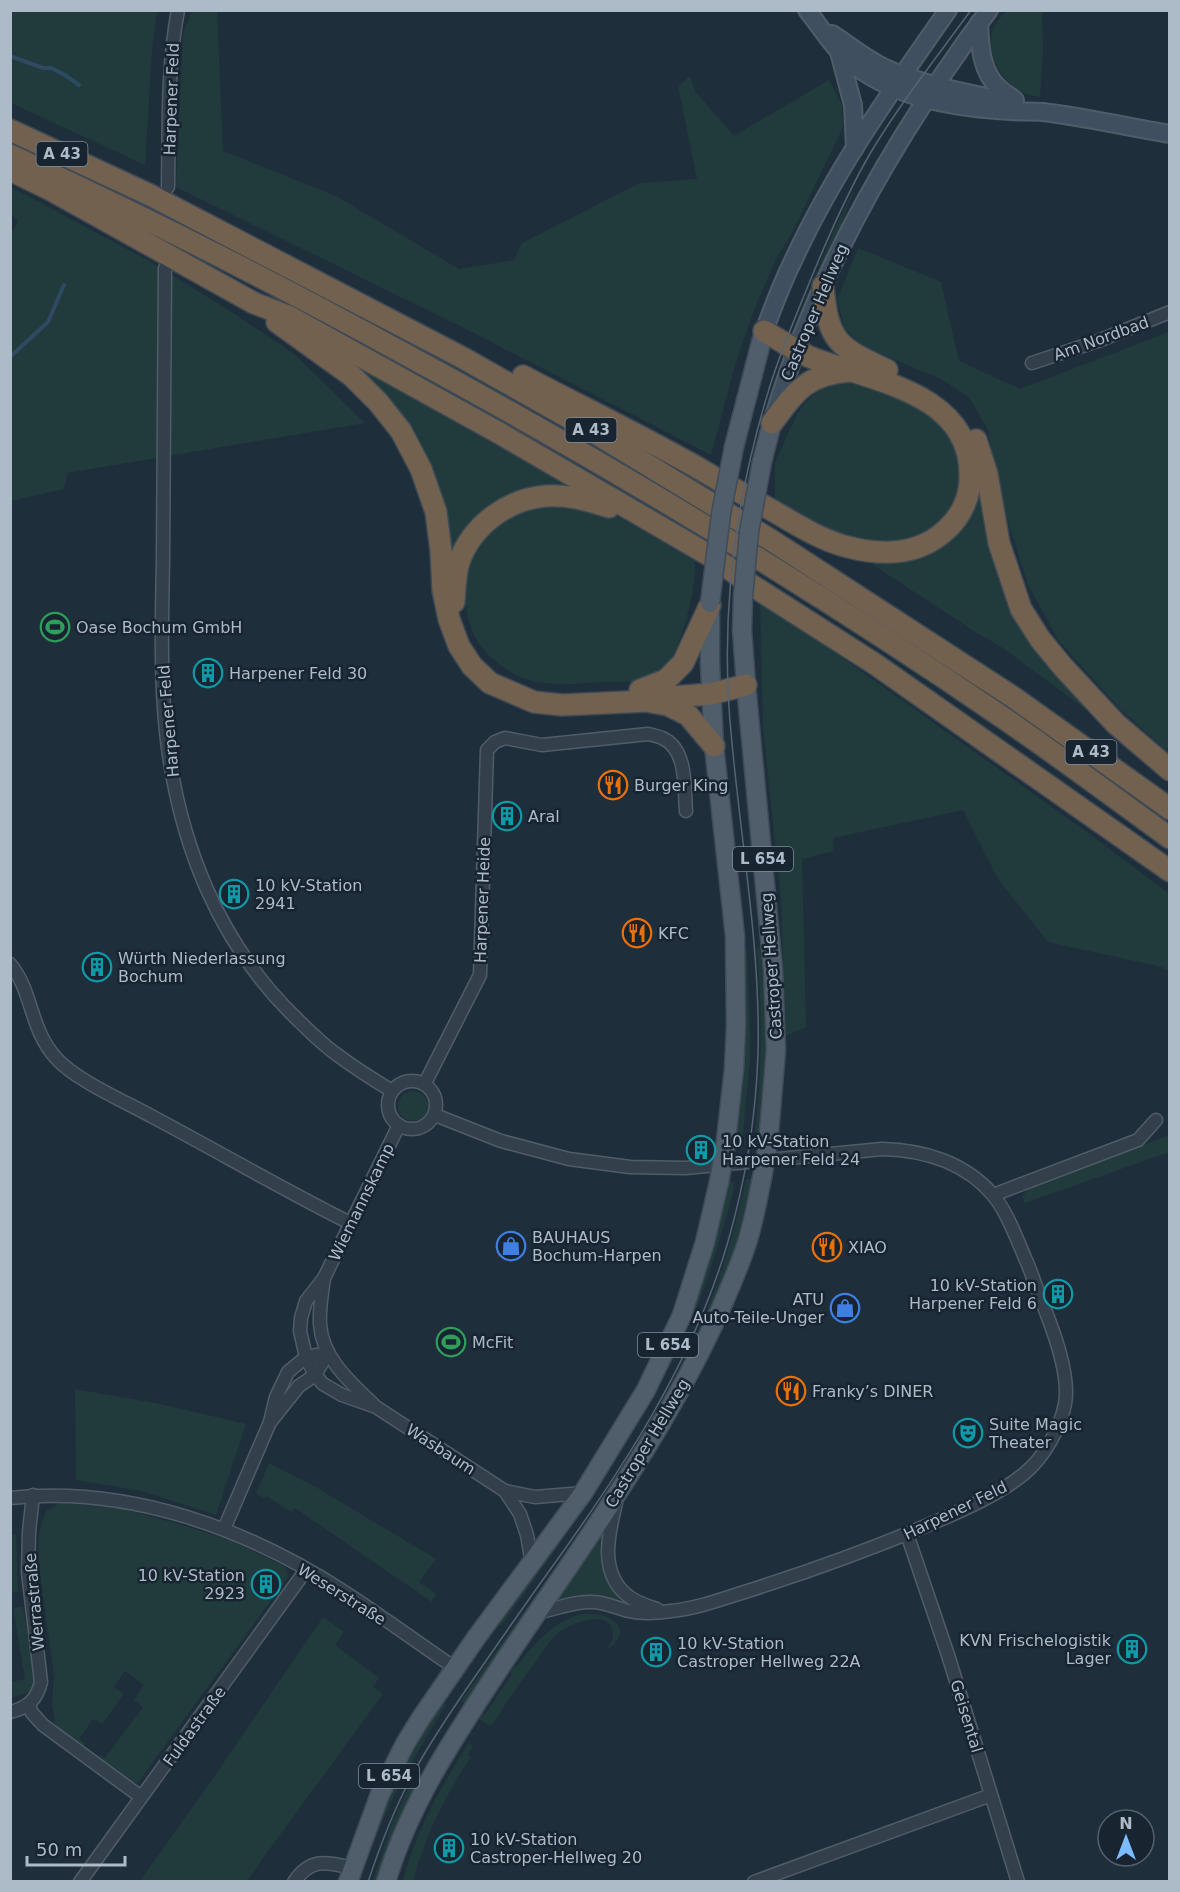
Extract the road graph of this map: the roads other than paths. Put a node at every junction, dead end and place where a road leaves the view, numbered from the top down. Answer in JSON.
{"nodes":[{"id":1,"x":178,"y":10,"type":"edge"},
{"id":2,"x":807,"y":10,"type":"edge"},
{"id":3,"x":948,"y":10,"type":"edge"},
{"id":4,"x":984,"y":17,"type":"edge"},
{"id":5,"x":819,"y":24,"type":"junction"},
{"id":6,"x":839,"y":51,"type":"junction"},
{"id":7,"x":898,"y":81,"type":"junction"},
{"id":8,"x":935,"y":85,"type":"junction"},
{"id":9,"x":925,"y":99,"type":"junction"},
{"id":10,"x":1021,"y":104,"type":"junction"},
{"id":11,"x":1043,"y":112,"type":"junction"},
{"id":12,"x":10,"y":130,"type":"edge"},
{"id":13,"x":1170,"y":134,"type":"edge"},
{"id":14,"x":855,"y":148,"type":"junction"},
{"id":15,"x":10,"y":155,"type":"edge"},
{"id":16,"x":10,"y":170,"type":"edge"},
{"id":17,"x":159,"y":191,"type":"junction"},
{"id":18,"x":165,"y":268,"type":"dead end"},
{"id":19,"x":823,"y":286,"type":"junction"},
{"id":20,"x":254,"y":303,"type":"junction"},
{"id":21,"x":1170,"y":312,"type":"edge"},
{"id":22,"x":764,"y":331,"type":"junction"},
{"id":23,"x":798,"y":344,"type":"junction"},
{"id":24,"x":1032,"y":363,"type":"dead end"},
{"id":25,"x":852,"y":370,"type":"junction"},
{"id":26,"x":901,"y":377,"type":"junction"},
{"id":27,"x":772,"y":423,"type":"junction"},
{"id":28,"x":746,"y":591,"type":"junction"},
{"id":29,"x":710,"y":604,"type":"junction"},
{"id":30,"x":746,"y":685,"type":"junction"},
{"id":31,"x":711,"y":689,"type":"junction"},
{"id":32,"x":644,"y":695,"type":"junction"},
{"id":33,"x":714,"y":746,"type":"junction"},
{"id":34,"x":1170,"y":770,"type":"edge"},
{"id":35,"x":1170,"y":808,"type":"edge"},
{"id":36,"x":686,"y":811,"type":"dead end"},
{"id":37,"x":1170,"y":838,"type":"edge"},
{"id":38,"x":1170,"y":871,"type":"edge"},
{"id":39,"x":10,"y":964,"type":"edge"},
{"id":40,"x":425,"y":1083,"type":"junction"},
{"id":41,"x":392,"y":1091,"type":"junction"},
{"id":42,"x":435,"y":1115,"type":"junction"},
{"id":43,"x":1156,"y":1120,"type":"dead end"},
{"id":44,"x":399,"y":1125,"type":"junction"},
{"id":45,"x":993,"y":1195,"type":"junction"},
{"id":46,"x":350,"y":1223,"type":"junction"},
{"id":47,"x":324,"y":1278,"type":"junction"},
{"id":48,"x":328,"y":1353,"type":"junction"},
{"id":49,"x":306,"y":1357,"type":"junction"},
{"id":50,"x":315,"y":1375,"type":"junction"},
{"id":51,"x":376,"y":1407,"type":"junction"},
{"id":52,"x":270,"y":1422,"type":"junction"},
{"id":53,"x":505,"y":1491,"type":"junction"},
{"id":54,"x":583,"y":1493,"type":"junction"},
{"id":55,"x":33,"y":1495,"type":"junction"},
{"id":56,"x":618,"y":1495,"type":"junction"},
{"id":57,"x":10,"y":1498,"type":"edge"},
{"id":58,"x":224,"y":1529,"type":"junction"},
{"id":59,"x":908,"y":1534,"type":"junction"},
{"id":60,"x":532,"y":1564,"type":"junction"},
{"id":61,"x":306,"y":1570,"type":"junction"},
{"id":62,"x":663,"y":1612,"type":"junction"},
{"id":63,"x":536,"y":1613,"type":"junction"},
{"id":64,"x":455,"y":1668,"type":"junction"},
{"id":65,"x":28,"y":1705,"type":"junction"},
{"id":66,"x":10,"y":1712,"type":"edge"},
{"id":67,"x":992,"y":1795,"type":"junction"},
{"id":68,"x":141,"y":1797,"type":"junction"},
{"id":69,"x":350,"y":1875,"type":"edge"},
{"id":70,"x":80,"y":1881,"type":"edge"},
{"id":71,"x":294,"y":1881,"type":"edge"},
{"id":72,"x":386,"y":1881,"type":"edge"},
{"id":73,"x":754,"y":1881,"type":"edge"},
{"id":74,"x":1018,"y":1881,"type":"edge"}],
"edges":[{"from":1,"to":17,"type":"street","name":"Harpener Feld"},
{"from":2,"to":5,"type":"main road"},
{"from":3,"to":7,"type":"main road","name":"Castroper Hellweg","number":"L 654"},
{"from":4,"to":8,"type":"main road","name":"Castroper Hellweg","number":"L 654"},
{"from":4,"to":10,"type":"main road"},
{"from":5,"to":6,"type":"main road"},
{"from":5,"to":7,"type":"main road"},
{"from":6,"to":7,"type":"main road"},
{"from":6,"to":14,"type":"main road"},
{"from":7,"to":8,"type":"main road"},
{"from":7,"to":9,"type":"main road"},
{"from":7,"to":14,"type":"main road","name":"Castroper Hellweg","number":"L 654"},
{"from":8,"to":9,"type":"main road","name":"Castroper Hellweg","number":"L 654"},
{"from":8,"to":10,"type":"main road"},
{"from":9,"to":11,"type":"main road"},
{"from":9,"to":19,"type":"main road","name":"Castroper Hellweg","number":"L 654"},
{"from":10,"to":11,"type":"main road"},
{"from":11,"to":13,"type":"main road"},
{"from":12,"to":17,"type":"highway","number":"A 43"},
{"from":14,"to":22,"type":"main road","name":"Castroper Hellweg","number":"L 654"},
{"from":15,"to":37,"type":"highway","number":"A 43"},
{"from":16,"to":20,"type":"highway"},
{"from":17,"to":25,"type":"highway"},
{"from":17,"to":35,"type":"highway","number":"A 43"},
{"from":18,"to":41,"type":"street","name":"Harpener Feld"},
{"from":19,"to":23,"type":"main road","name":"Castroper Hellweg","number":"L 654"},
{"from":19,"to":26,"type":"highway"},
{"from":20,"to":28,"type":"highway"},
{"from":20,"to":32,"type":"highway"},
{"from":21,"to":24,"type":"street","name":"Am Nordbad"},
{"from":22,"to":23,"type":"highway"},
{"from":22,"to":29,"type":"main road","name":"Castroper Hellweg","number":"L 654","bridge":true},
{"from":23,"to":25,"type":"highway"},
{"from":23,"to":26,"type":"highway"},
{"from":23,"to":27,"type":"main road","name":"Castroper Hellweg","number":"L 654"},
{"from":25,"to":27,"type":"highway"},
{"from":26,"to":34,"type":"highway"},
{"from":27,"to":28,"type":"main road","name":"Castroper Hellweg","number":"L 654","bridge":true},
{"from":28,"to":30,"type":"main road","name":"Castroper Hellweg","number":"L 654"},
{"from":28,"to":32,"type":"highway"},
{"from":28,"to":38,"type":"highway"},
{"from":29,"to":31,"type":"main road","name":"Castroper Hellweg","number":"L 654"},
{"from":29,"to":32,"type":"highway"},
{"from":30,"to":31,"type":"highway"},
{"from":30,"to":56,"type":"main road","name":"Castroper Hellweg","number":"L 654","bridge":true},
{"from":31,"to":32,"type":"highway"},
{"from":31,"to":33,"type":"main road","name":"Castroper Hellweg","number":"L 654"},
{"from":32,"to":33,"type":"highway"},
{"from":33,"to":54,"type":"main road","name":"Castroper Hellweg","number":"L 654","bridge":true},
{"from":36,"to":40,"type":"street","name":"Harpener Heide"},
{"from":39,"to":46,"type":"street"},
{"from":40,"to":41,"type":"street"},
{"from":40,"to":42,"type":"street"},
{"from":41,"to":44,"type":"street"},
{"from":42,"to":44,"type":"street"},
{"from":42,"to":45,"type":"street","name":"Harpener Feld"},
{"from":43,"to":45,"type":"street"},
{"from":44,"to":46,"type":"street","name":"Wiemannskamp"},
{"from":45,"to":59,"type":"street","name":"Harpener Feld"},
{"from":46,"to":47,"type":"street","name":"Wiemannskamp"},
{"from":47,"to":48,"type":"street","name":"Wiemannskamp"},
{"from":47,"to":49,"type":"street","name":"Wiemannskamp"},
{"from":48,"to":49,"type":"street"},
{"from":48,"to":50,"type":"street"},
{"from":48,"to":51,"type":"street","name":"Wasbaum"},
{"from":49,"to":50,"type":"street","name":"Wasbaum"},
{"from":49,"to":52,"type":"street"},
{"from":50,"to":51,"type":"street","name":"Wasbaum"},
{"from":50,"to":52,"type":"street"},
{"from":51,"to":53,"type":"street","name":"Wasbaum"},
{"from":52,"to":58,"type":"street"},
{"from":53,"to":54,"type":"street","name":"Wasbaum"},
{"from":53,"to":60,"type":"street","name":"Wasbaum"},
{"from":54,"to":60,"type":"main road","name":"Castroper Hellweg","number":"L 654"},
{"from":55,"to":57,"type":"street","name":"Weserstraße"},
{"from":55,"to":58,"type":"street","name":"Weserstraße"},
{"from":55,"to":65,"type":"street","name":"Werrastraße"},
{"from":56,"to":62,"type":"street"},
{"from":56,"to":63,"type":"main road","name":"Castroper Hellweg","number":"L 654"},
{"from":58,"to":61,"type":"street","name":"Weserstraße"},
{"from":59,"to":62,"type":"street","name":"Harpener Feld"},
{"from":59,"to":67,"type":"street","name":"Geisental"},
{"from":60,"to":64,"type":"main road","name":"Castroper Hellweg","number":"L 654"},
{"from":61,"to":64,"type":"street","name":"Weserstraße"},
{"from":61,"to":68,"type":"street","name":"Fuldastraße"},
{"from":62,"to":63,"type":"street","name":"Harpener Feld"},
{"from":63,"to":72,"type":"main road","name":"Castroper Hellweg","number":"L 654"},
{"from":64,"to":69,"type":"main road","name":"Castroper Hellweg","number":"L 654"},
{"from":65,"to":66,"type":"street"},
{"from":65,"to":68,"type":"street"},
{"from":67,"to":73,"type":"street"},
{"from":67,"to":74,"type":"street","name":"Geisental"},
{"from":68,"to":70,"type":"street","name":"Fuldastraße"},
{"from":69,"to":71,"type":"street","name":"Castroper Hellweg"}]}
